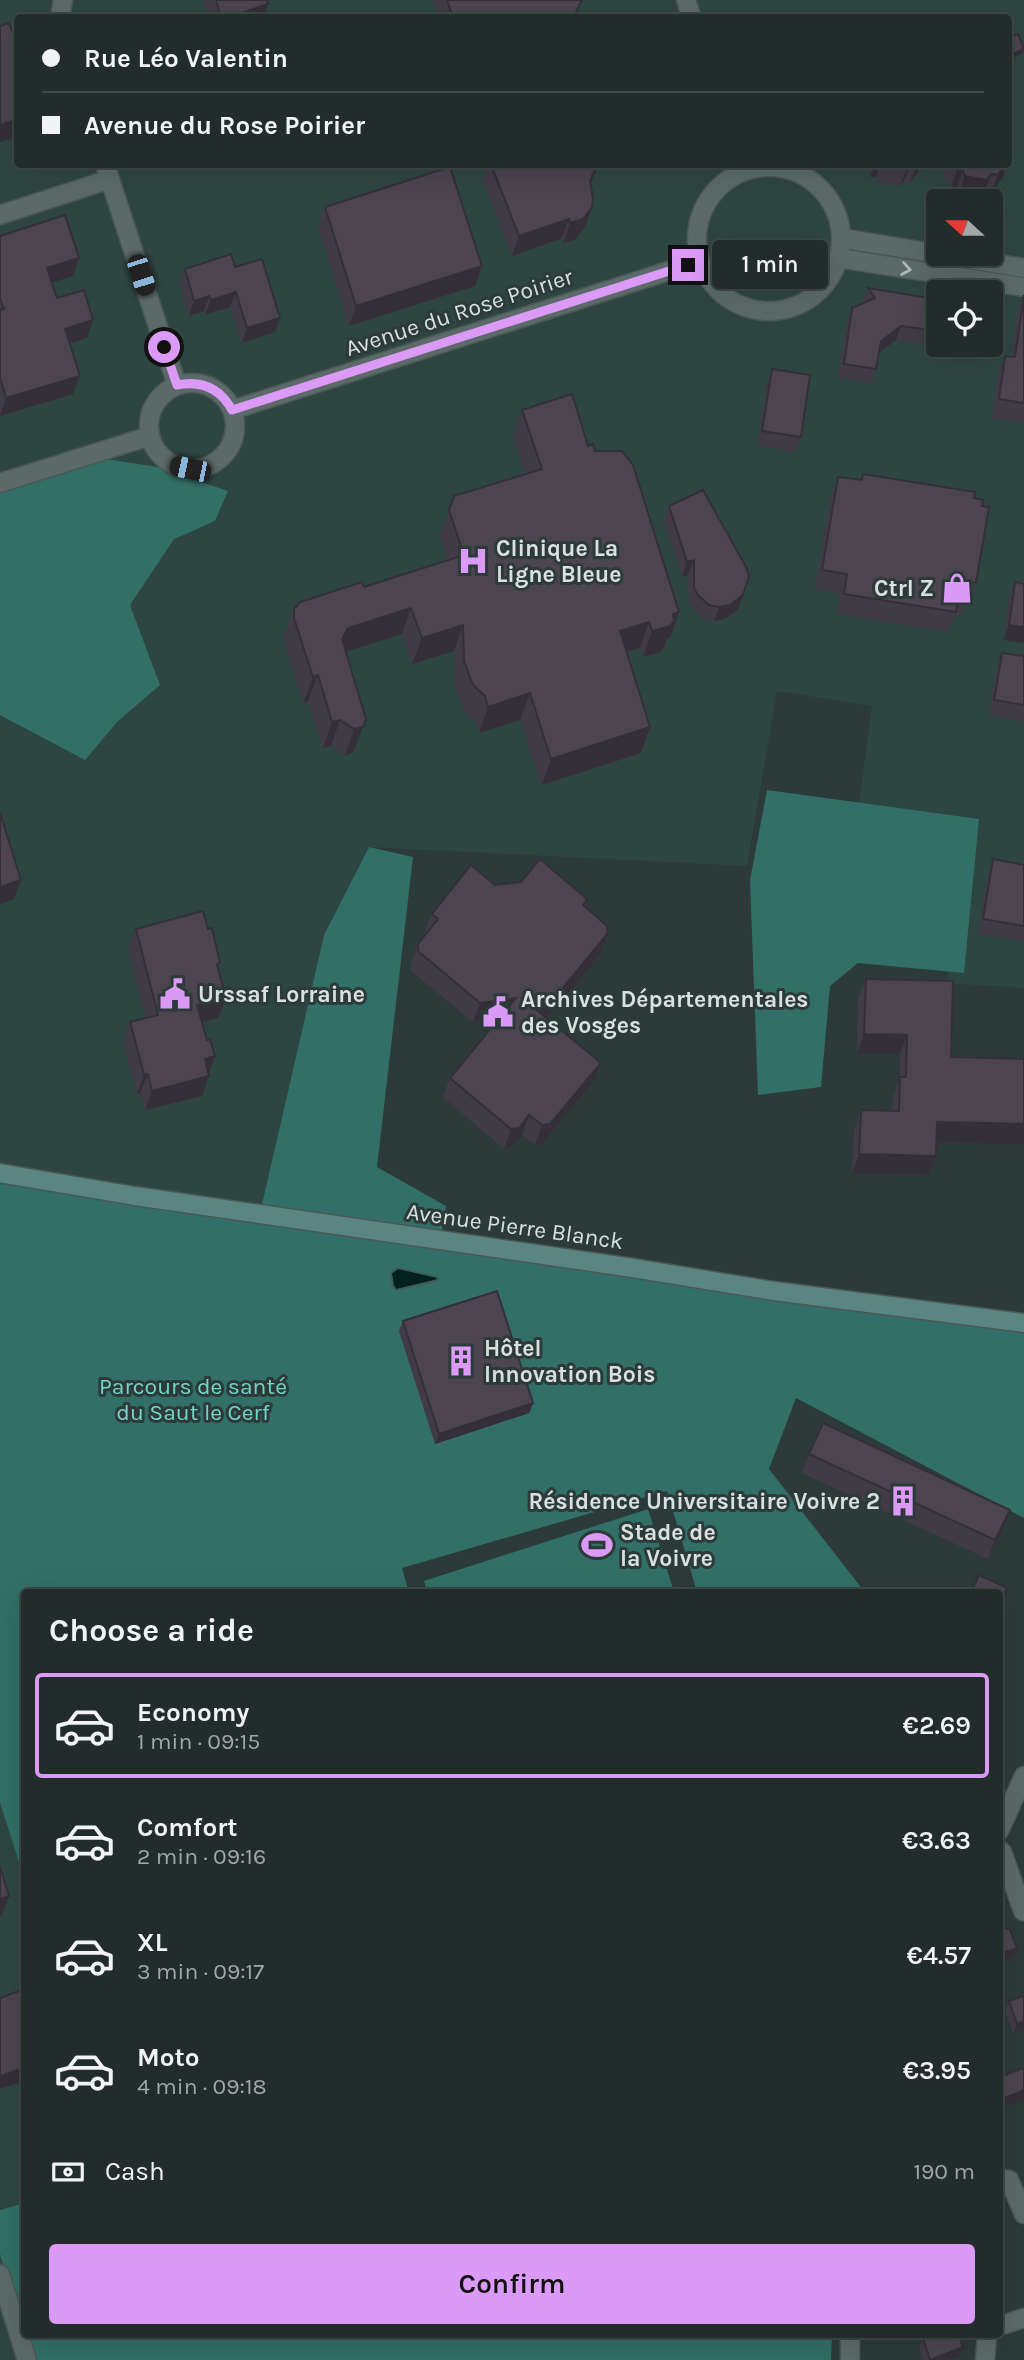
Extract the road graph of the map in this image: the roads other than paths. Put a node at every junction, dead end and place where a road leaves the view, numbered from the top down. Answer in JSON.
{"nodes":[{"id":1,"x":742,"y":168,"type":"edge"},
{"id":2,"x":784,"y":168,"type":"edge"},
{"id":3,"x":107,"y":172,"type":"edge"},
{"id":4,"x":0,"y":215,"type":"edge"},
{"id":5,"x":841,"y":239,"type":"junction"},
{"id":6,"x":838,"y":258,"type":"junction"},
{"id":7,"x":700,"y":261,"type":"junction"},
{"id":8,"x":1024,"y":268,"type":"edge"},
{"id":9,"x":1024,"y":287,"type":"edge"},
{"id":10,"x":177,"y":385,"type":"junction"},
{"id":11,"x":232,"y":410,"type":"junction"},
{"id":12,"x":150,"y":436,"type":"junction"},
{"id":13,"x":0,"y":484,"type":"edge"},
{"id":14,"x":0,"y":1173,"type":"edge"},
{"id":15,"x":1024,"y":1323,"type":"edge"},
{"id":16,"x":1024,"y":1776,"type":"edge"},
{"id":17,"x":1003,"y":1822,"type":"edge"},
{"id":18,"x":1003,"y":1855,"type":"edge"},
{"id":19,"x":1023,"y":1911,"type":"edge"},
{"id":20,"x":1003,"y":2179,"type":"edge"},
{"id":21,"x":1024,"y":2214,"type":"edge"},
{"id":22,"x":0,"y":2274,"type":"edge"},
{"id":23,"x":1024,"y":2318,"type":"edge"},
{"id":24,"x":1003,"y":2325,"type":"edge"},
{"id":25,"x":850,"y":2338,"type":"edge"},
{"id":26,"x":988,"y":2338,"type":"edge"},
{"id":27,"x":27,"y":2360,"type":"edge"},
{"id":28,"x":850,"y":2360,"type":"edge"},
{"id":29,"x":985,"y":2360,"type":"edge"}],
"edges":[{"from":1,"to":7,"type":"street"},
{"from":2,"to":5,"type":"street"},
{"from":3,"to":4,"type":"street"},
{"from":3,"to":10,"type":"street"},
{"from":5,"to":6,"type":"street"},
{"from":5,"to":8,"type":"street"},
{"from":6,"to":7,"type":"street"},
{"from":6,"to":9,"type":"street","one_way":true},
{"from":7,"to":11,"type":"street","name":"Avenue du Rose Poirier"},
{"from":10,"to":11,"type":"street"},
{"from":10,"to":12,"type":"street"},
{"from":11,"to":12,"type":"street"},
{"from":12,"to":13,"type":"street"},
{"from":14,"to":15,"type":"street","name":"Avenue Pierre Blanck"},
{"from":16,"to":17,"type":"street"},
{"from":18,"to":19,"type":"street"},
{"from":20,"to":21,"type":"street"},
{"from":22,"to":27,"type":"street"},
{"from":23,"to":24,"type":"street"},
{"from":25,"to":28,"type":"street"},
{"from":26,"to":29,"type":"street"}]}
